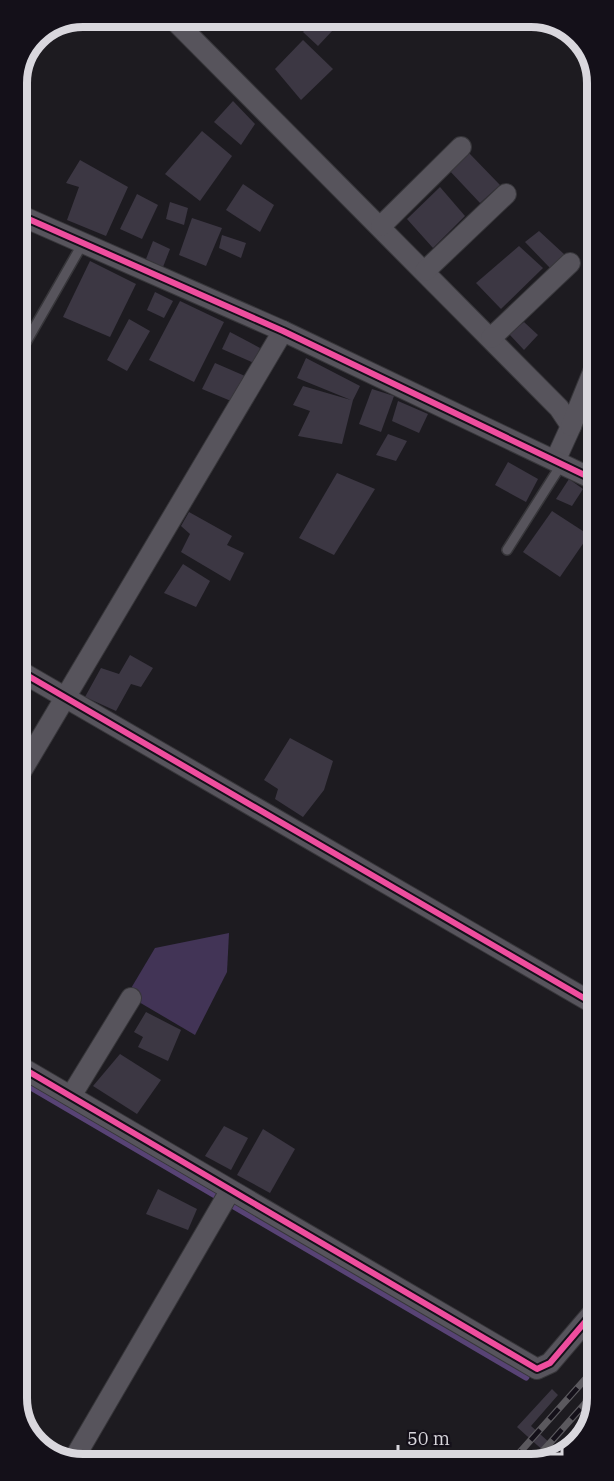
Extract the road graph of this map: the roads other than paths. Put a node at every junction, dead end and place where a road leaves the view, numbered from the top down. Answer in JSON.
{"nodes":[{"id":1,"x":182,"y":27,"type":"edge"},
{"id":2,"x":461,"y":147,"type":"dead end"},
{"id":3,"x":506,"y":194,"type":"dead end"},
{"id":4,"x":27,"y":218,"type":"edge"},
{"id":5,"x":381,"y":226,"type":"junction"},
{"id":6,"x":83,"y":243,"type":"junction"},
{"id":7,"x":570,"y":263,"type":"dead end"},
{"id":8,"x":425,"y":271,"type":"junction"},
{"id":9,"x":284,"y":331,"type":"junction"},
{"id":10,"x":491,"y":338,"type":"junction"},
{"id":11,"x":27,"y":341,"type":"edge"},
{"id":12,"x":587,"y":387,"type":"edge"},
{"id":13,"x":571,"y":426,"type":"junction"},
{"id":14,"x":559,"y":461,"type":"junction"},
{"id":15,"x":587,"y":476,"type":"edge"},
{"id":16,"x":507,"y":550,"type":"dead end"},
{"id":17,"x":27,"y":675,"type":"edge"},
{"id":18,"x":66,"y":698,"type":"junction"},
{"id":19,"x":27,"y":762,"type":"edge"},
{"id":20,"x":131,"y":998,"type":"dead end"},
{"id":21,"x":587,"y":999,"type":"edge"},
{"id":22,"x":27,"y":1071,"type":"edge"},
{"id":23,"x":71,"y":1096,"type":"junction"},
{"id":24,"x":230,"y":1191,"type":"junction"},
{"id":25,"x":587,"y":1320,"type":"edge"},
{"id":26,"x":80,"y":1454,"type":"edge"}],
"edges":[{"from":1,"to":5,"type":"street"},
{"from":2,"to":5,"type":"street"},
{"from":3,"to":8,"type":"street"},
{"from":4,"to":6,"type":"street"},
{"from":5,"to":8,"type":"street"},
{"from":6,"to":9,"type":"street"},
{"from":6,"to":11,"type":"lane"},
{"from":7,"to":10,"type":"street"},
{"from":8,"to":10,"type":"street"},
{"from":9,"to":14,"type":"street"},
{"from":9,"to":18,"type":"street"},
{"from":10,"to":13,"type":"street"},
{"from":12,"to":13,"type":"street"},
{"from":13,"to":14,"type":"street"},
{"from":14,"to":15,"type":"street"},
{"from":14,"to":16,"type":"lane"},
{"from":17,"to":18,"type":"street"},
{"from":18,"to":19,"type":"street"},
{"from":18,"to":21,"type":"street"},
{"from":20,"to":23,"type":"street"},
{"from":22,"to":23,"type":"street"},
{"from":23,"to":24,"type":"street"},
{"from":24,"to":25,"type":"street"},
{"from":24,"to":26,"type":"street"}]}
